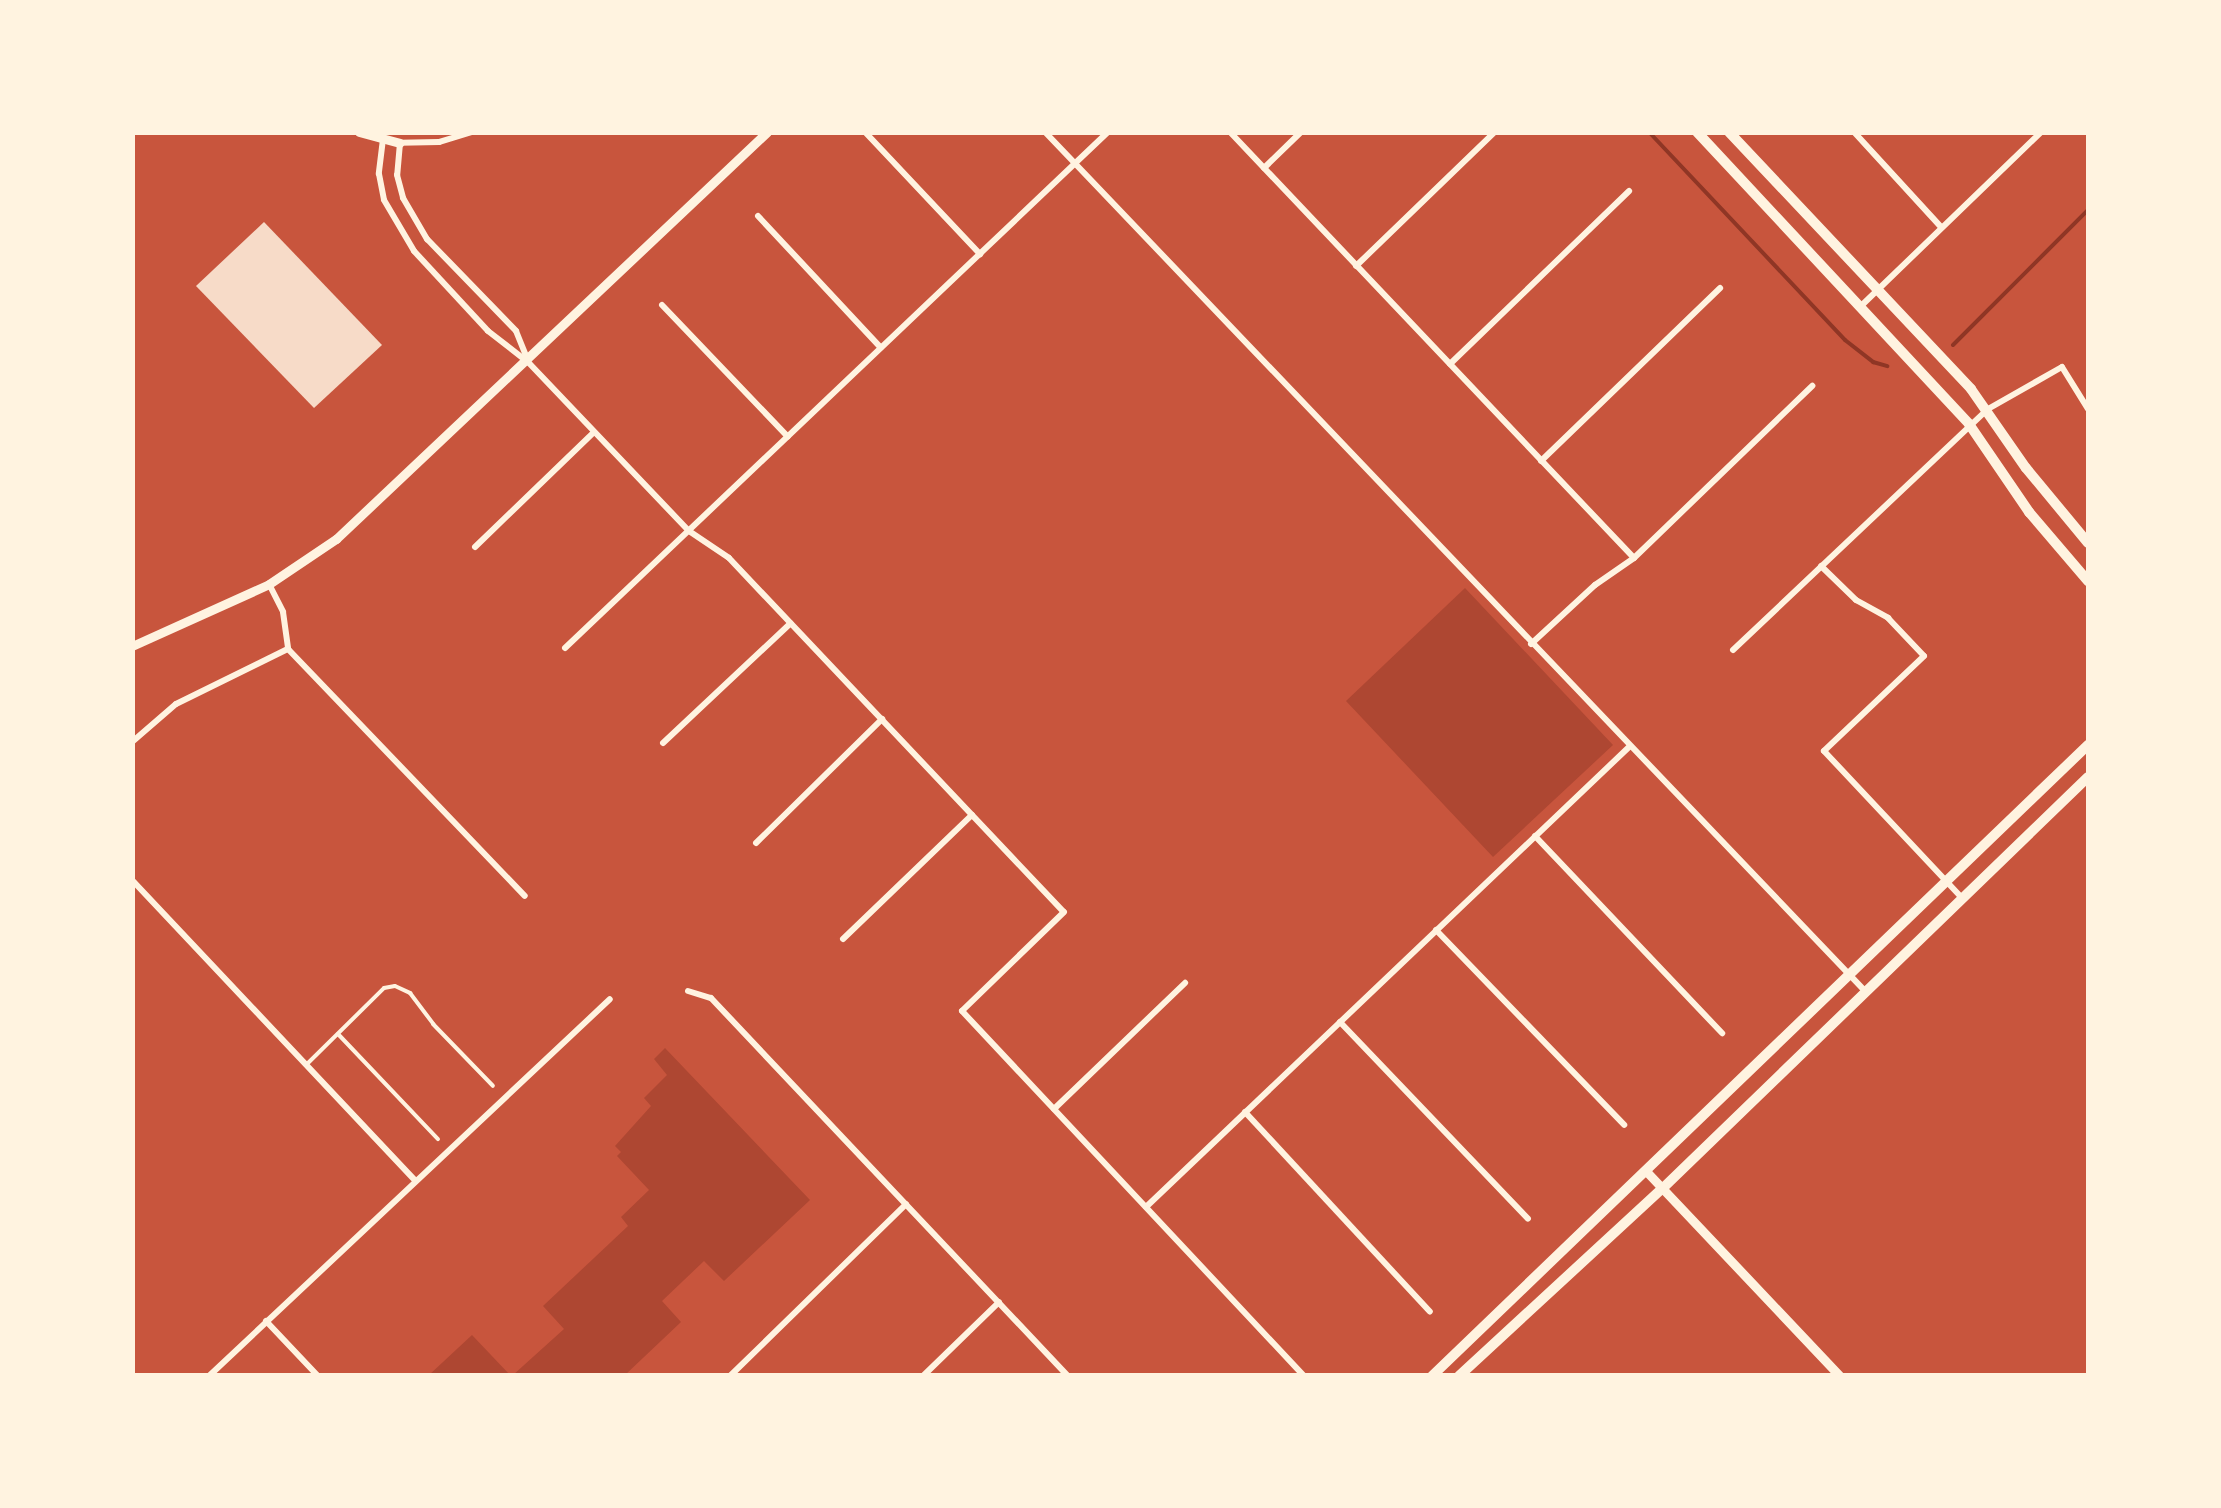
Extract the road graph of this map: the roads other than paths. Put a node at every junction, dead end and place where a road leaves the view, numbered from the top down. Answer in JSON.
{"nodes":[{"id":1,"x":359,"y":132,"type":"edge"},
{"id":2,"x":472,"y":132,"type":"edge"},
{"id":3,"x":767,"y":132,"type":"edge"},
{"id":4,"x":866,"y":132,"type":"edge"},
{"id":5,"x":1044,"y":132,"type":"edge"},
{"id":6,"x":1108,"y":132,"type":"edge"},
{"id":7,"x":1230,"y":132,"type":"edge"},
{"id":8,"x":1301,"y":132,"type":"edge"},
{"id":9,"x":1496,"y":132,"type":"edge"},
{"id":10,"x":1696,"y":132,"type":"edge"},
{"id":11,"x":1729,"y":132,"type":"edge"},
{"id":12,"x":1854,"y":132,"type":"edge"},
{"id":13,"x":2041,"y":132,"type":"edge"},
{"id":14,"x":382,"y":139,"type":"junction"},
{"id":15,"x":400,"y":142,"type":"junction"},
{"id":16,"x":1075,"y":164,"type":"junction"},
{"id":17,"x":1264,"y":168,"type":"junction"},
{"id":18,"x":1628,"y":191,"type":"dead end"},
{"id":19,"x":758,"y":216,"type":"dead end"},
{"id":20,"x":1941,"y":226,"type":"junction"},
{"id":21,"x":980,"y":254,"type":"junction"},
{"id":22,"x":1356,"y":266,"type":"junction"},
{"id":23,"x":1720,"y":288,"type":"dead end"},
{"id":24,"x":1878,"y":290,"type":"junction"},
{"id":25,"x":662,"y":305,"type":"dead end"},
{"id":26,"x":1862,"y":306,"type":"junction"},
{"id":27,"x":881,"y":348,"type":"junction"},
{"id":28,"x":528,"y":362,"type":"junction"},
{"id":29,"x":1450,"y":364,"type":"junction"},
{"id":30,"x":1812,"y":386,"type":"dead end"},
{"id":31,"x":1988,"y":409,"type":"junction"},
{"id":32,"x":2088,"y":410,"type":"edge"},
{"id":33,"x":1968,"y":424,"type":"junction"},
{"id":34,"x":594,"y":432,"type":"junction"},
{"id":35,"x":788,"y":437,"type":"junction"},
{"id":36,"x":1541,"y":461,"type":"junction"},
{"id":37,"x":689,"y":531,"type":"junction"},
{"id":38,"x":2088,"y":543,"type":"edge"},
{"id":39,"x":474,"y":547,"type":"dead end"},
{"id":40,"x":1634,"y":558,"type":"junction"},
{"id":41,"x":1821,"y":566,"type":"junction"},
{"id":42,"x":2088,"y":581,"type":"edge"},
{"id":43,"x":269,"y":584,"type":"junction"},
{"id":44,"x":791,"y":623,"type":"junction"},
{"id":45,"x":1531,"y":644,"type":"junction"},
{"id":46,"x":132,"y":646,"type":"edge"},
{"id":47,"x":565,"y":648,"type":"dead end"},
{"id":48,"x":288,"y":649,"type":"junction"},
{"id":49,"x":1733,"y":650,"type":"dead end"},
{"id":50,"x":882,"y":719,"type":"junction"},
{"id":51,"x":132,"y":742,"type":"edge"},
{"id":52,"x":663,"y":743,"type":"dead end"},
{"id":53,"x":2088,"y":745,"type":"edge"},
{"id":54,"x":1628,"y":746,"type":"junction"},
{"id":55,"x":2088,"y":776,"type":"edge"},
{"id":56,"x":972,"y":815,"type":"junction"},
{"id":57,"x":1534,"y":836,"type":"junction"},
{"id":58,"x":756,"y":843,"type":"dead end"},
{"id":59,"x":132,"y":880,"type":"edge"},
{"id":60,"x":1947,"y":882,"type":"junction"},
{"id":61,"x":525,"y":896,"type":"dead end"},
{"id":62,"x":1962,"y":898,"type":"junction"},
{"id":63,"x":1436,"y":930,"type":"junction"},
{"id":64,"x":843,"y":938,"type":"dead end"},
{"id":65,"x":1847,"y":976,"type":"junction"},
{"id":66,"x":1184,"y":984,"type":"dead end"},
{"id":67,"x":1864,"y":990,"type":"junction"},
{"id":68,"x":688,"y":991,"type":"dead end"},
{"id":69,"x":610,"y":998,"type":"dead end"},
{"id":70,"x":1340,"y":1022,"type":"junction"},
{"id":71,"x":338,"y":1033,"type":"junction"},
{"id":72,"x":1722,"y":1033,"type":"dead end"},
{"id":73,"x":307,"y":1064,"type":"junction"},
{"id":74,"x":493,"y":1086,"type":"dead end"},
{"id":75,"x":1054,"y":1109,"type":"junction"},
{"id":76,"x":1245,"y":1112,"type":"junction"},
{"id":77,"x":1624,"y":1125,"type":"dead end"},
{"id":78,"x":438,"y":1140,"type":"dead end"},
{"id":79,"x":1646,"y":1170,"type":"junction"},
{"id":80,"x":415,"y":1180,"type":"junction"},
{"id":81,"x":1663,"y":1188,"type":"junction"},
{"id":82,"x":906,"y":1204,"type":"junction"},
{"id":83,"x":1146,"y":1207,"type":"junction"},
{"id":84,"x":1528,"y":1219,"type":"dead end"},
{"id":85,"x":999,"y":1302,"type":"junction"},
{"id":86,"x":1430,"y":1312,"type":"dead end"},
{"id":87,"x":266,"y":1321,"type":"junction"},
{"id":88,"x":209,"y":1376,"type":"edge"},
{"id":89,"x":318,"y":1376,"type":"edge"},
{"id":90,"x":730,"y":1376,"type":"edge"},
{"id":91,"x":923,"y":1376,"type":"edge"},
{"id":92,"x":1068,"y":1376,"type":"edge"},
{"id":93,"x":1304,"y":1376,"type":"edge"},
{"id":94,"x":1432,"y":1376,"type":"edge"},
{"id":95,"x":1459,"y":1376,"type":"edge"},
{"id":96,"x":1840,"y":1376,"type":"edge"}],
"edges":[{"from":1,"to":14,"type":"street"},
{"from":2,"to":15,"type":"street"},
{"from":3,"to":28,"type":"street"},
{"from":4,"to":21,"type":"street"},
{"from":5,"to":16,"type":"street"},
{"from":6,"to":16,"type":"street"},
{"from":7,"to":17,"type":"street"},
{"from":8,"to":17,"type":"street"},
{"from":9,"to":22,"type":"street"},
{"from":10,"to":26,"type":"main road"},
{"from":11,"to":24,"type":"main road"},
{"from":12,"to":20,"type":"street"},
{"from":13,"to":20,"type":"street"},
{"from":14,"to":15,"type":"street"},
{"from":14,"to":28,"type":"street"},
{"from":15,"to":28,"type":"street"},
{"from":16,"to":21,"type":"street"},
{"from":16,"to":45,"type":"street"},
{"from":17,"to":22,"type":"street"},
{"from":18,"to":29,"type":"street"},
{"from":19,"to":27,"type":"street"},
{"from":20,"to":24,"type":"street"},
{"from":21,"to":27,"type":"street"},
{"from":22,"to":29,"type":"street"},
{"from":23,"to":36,"type":"street"},
{"from":24,"to":26,"type":"street"},
{"from":24,"to":31,"type":"main road"},
{"from":25,"to":35,"type":"street"},
{"from":26,"to":33,"type":"main road"},
{"from":27,"to":35,"type":"street"},
{"from":28,"to":34,"type":"street"},
{"from":28,"to":43,"type":"street"},
{"from":29,"to":36,"type":"street"},
{"from":30,"to":40,"type":"street"},
{"from":31,"to":32,"type":"street"},
{"from":31,"to":33,"type":"street"},
{"from":31,"to":38,"type":"main road"},
{"from":33,"to":41,"type":"street"},
{"from":33,"to":42,"type":"main road"},
{"from":34,"to":37,"type":"street"},
{"from":34,"to":39,"type":"street"},
{"from":35,"to":37,"type":"street"},
{"from":36,"to":40,"type":"street"},
{"from":37,"to":44,"type":"street"},
{"from":37,"to":47,"type":"street"},
{"from":40,"to":45,"type":"street"},
{"from":41,"to":49,"type":"street"},
{"from":41,"to":60,"type":"street"},
{"from":43,"to":46,"type":"street"},
{"from":43,"to":48,"type":"street"},
{"from":44,"to":50,"type":"street"},
{"from":44,"to":52,"type":"street"},
{"from":45,"to":54,"type":"street"},
{"from":48,"to":51,"type":"street"},
{"from":48,"to":61,"type":"street"},
{"from":50,"to":56,"type":"street"},
{"from":50,"to":58,"type":"street"},
{"from":53,"to":60,"type":"main road"},
{"from":54,"to":57,"type":"street"},
{"from":54,"to":65,"type":"street"},
{"from":55,"to":62,"type":"main road"},
{"from":56,"to":64,"type":"street"},
{"from":56,"to":75,"type":"street"},
{"from":57,"to":63,"type":"street"},
{"from":57,"to":72,"type":"street"},
{"from":59,"to":73,"type":"street"},
{"from":60,"to":62,"type":"street"},
{"from":60,"to":65,"type":"main road"},
{"from":62,"to":67,"type":"main road"},
{"from":63,"to":70,"type":"street"},
{"from":63,"to":77,"type":"street"},
{"from":65,"to":67,"type":"street"},
{"from":65,"to":79,"type":"main road"},
{"from":66,"to":75,"type":"street"},
{"from":67,"to":81,"type":"main road"},
{"from":68,"to":82,"type":"street"},
{"from":69,"to":80,"type":"street"},
{"from":70,"to":76,"type":"street"},
{"from":70,"to":84,"type":"street"},
{"from":71,"to":73,"type":"lane"},
{"from":71,"to":74,"type":"lane"},
{"from":71,"to":78,"type":"lane"},
{"from":73,"to":80,"type":"street"},
{"from":75,"to":83,"type":"street"},
{"from":76,"to":83,"type":"street"},
{"from":76,"to":86,"type":"street"},
{"from":79,"to":81,"type":"street"},
{"from":79,"to":94,"type":"main road"},
{"from":80,"to":87,"type":"street"},
{"from":81,"to":95,"type":"main road"},
{"from":81,"to":96,"type":"street"},
{"from":82,"to":85,"type":"street"},
{"from":82,"to":90,"type":"street"},
{"from":83,"to":93,"type":"street"},
{"from":85,"to":91,"type":"street"},
{"from":85,"to":92,"type":"street"},
{"from":87,"to":88,"type":"street"},
{"from":87,"to":89,"type":"street"}]}
